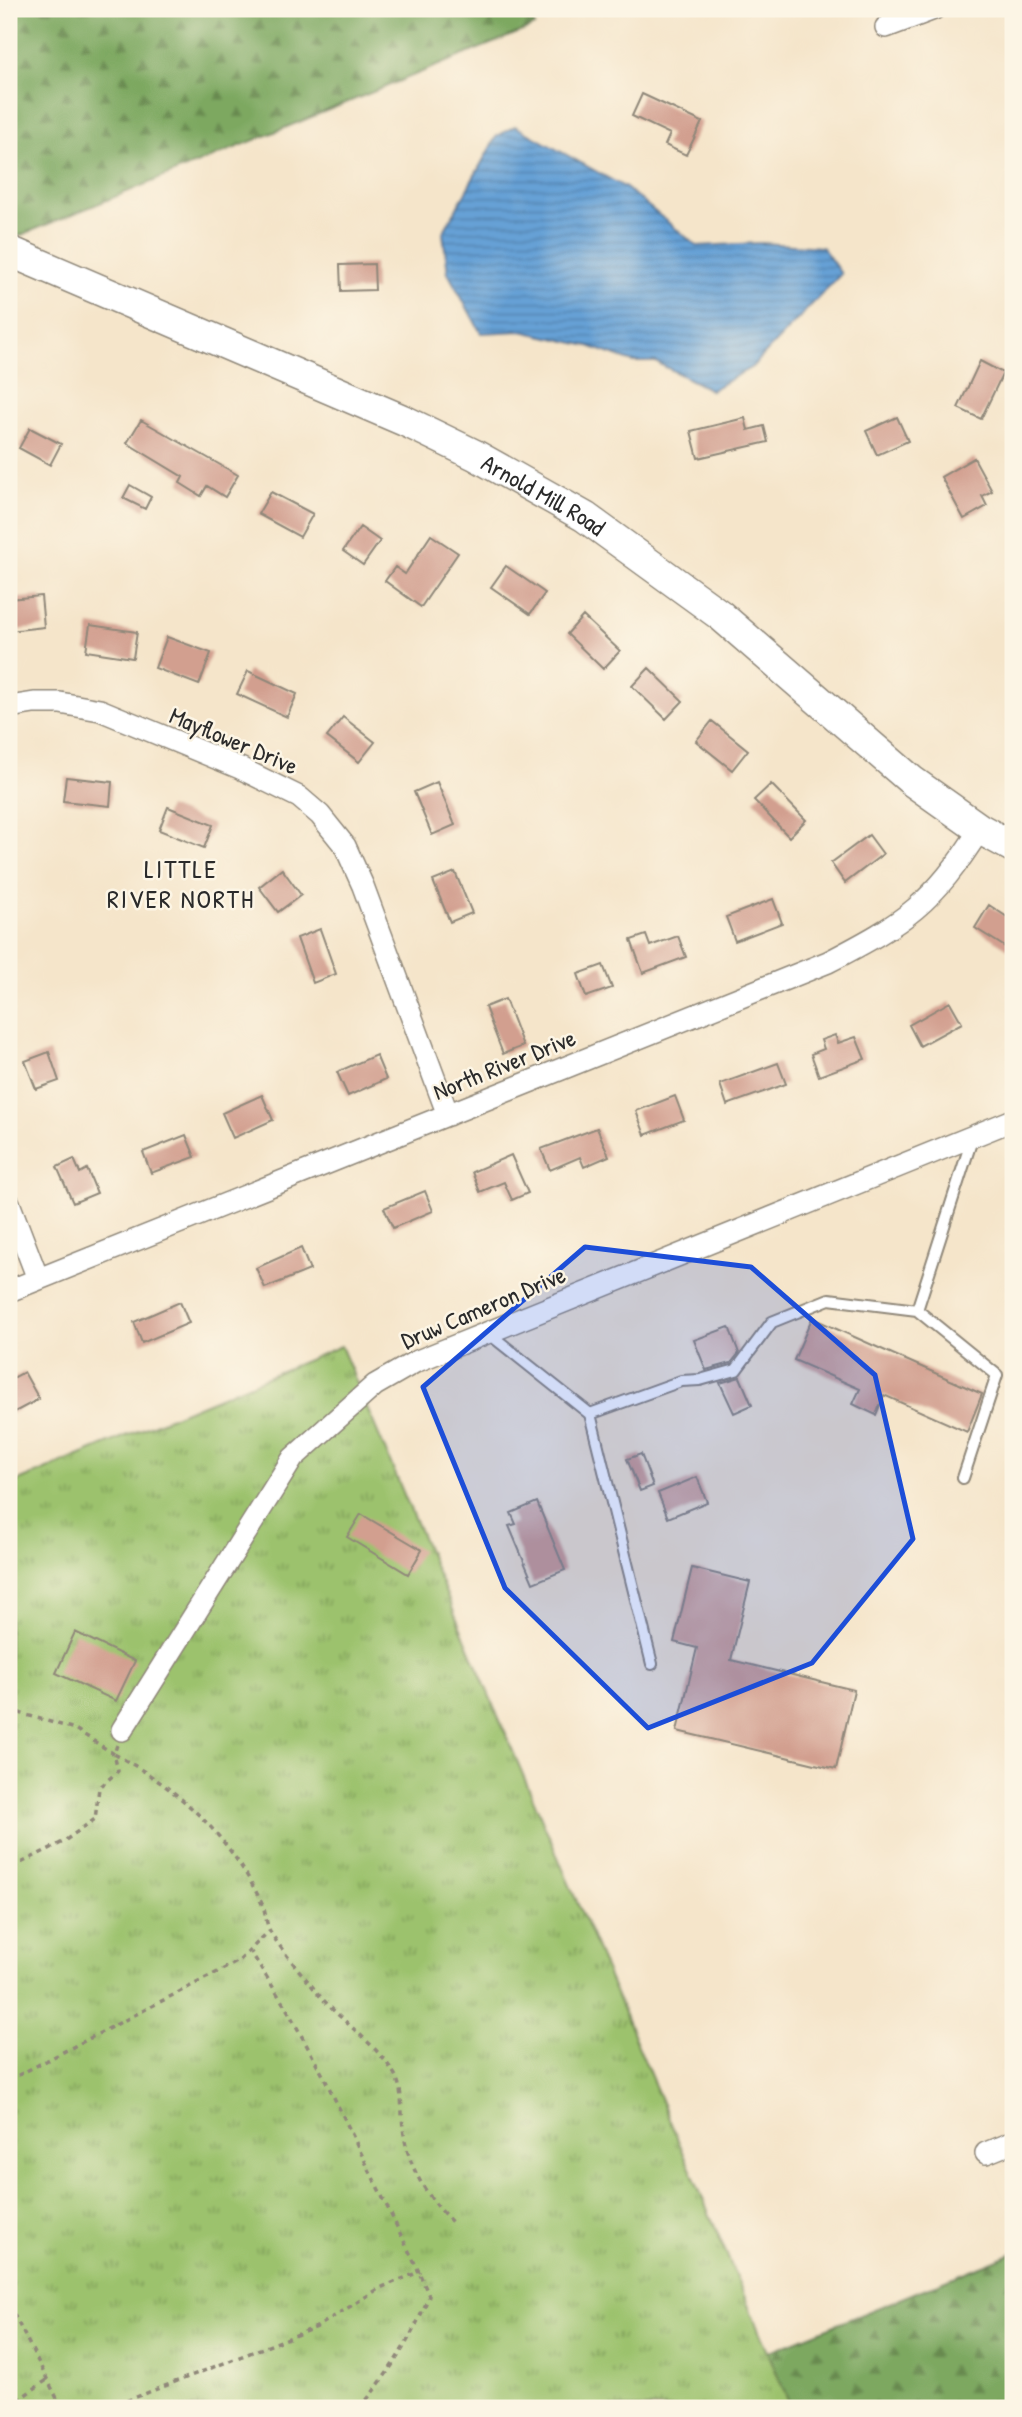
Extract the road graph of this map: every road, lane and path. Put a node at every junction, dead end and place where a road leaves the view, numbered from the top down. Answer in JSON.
{"nodes":[{"id":1,"x":934,"y":9,"type":"edge"},
{"id":2,"x":886,"y":27,"type":"dead end"},
{"id":3,"x":9,"y":251,"type":"edge"},
{"id":4,"x":9,"y":707,"type":"edge"},
{"id":5,"x":980,"y":829,"type":"junction"},
{"id":6,"x":1013,"y":847,"type":"edge"},
{"id":7,"x":448,"y":1115,"type":"junction"},
{"id":8,"x":1013,"y":1120,"type":"edge"},
{"id":9,"x":973,"y":1136,"type":"junction"},
{"id":10,"x":9,"y":1203,"type":"edge"},
{"id":11,"x":38,"y":1279,"type":"junction"},
{"id":12,"x":9,"y":1291,"type":"edge"},
{"id":13,"x":917,"y":1310,"type":"junction"},
{"id":14,"x":487,"y":1332,"type":"junction"},
{"id":15,"x":590,"y":1414,"type":"junction"},
{"id":16,"x":963,"y":1478,"type":"dead end"},
{"id":17,"x":652,"y":1664,"type":"dead end"},
{"id":18,"x":9,"y":1710,"type":"edge"},
{"id":19,"x":122,"y":1730,"type":"joint"},
{"id":20,"x":114,"y":1754,"type":"junction"},
{"id":21,"x":9,"y":1868,"type":"edge"},
{"id":22,"x":270,"y":1930,"type":"junction"},
{"id":23,"x":251,"y":1952,"type":"junction"},
{"id":24,"x":9,"y":2080,"type":"edge"},
{"id":25,"x":1013,"y":2142,"type":"edge"},
{"id":26,"x":986,"y":2153,"type":"dead end"},
{"id":27,"x":453,"y":2223,"type":"dead end"},
{"id":28,"x":419,"y":2272,"type":"junction"},
{"id":29,"x":9,"y":2305,"type":"edge"},
{"id":30,"x":47,"y":2380,"type":"junction"},
{"id":31,"x":9,"y":2406,"type":"edge"},
{"id":32,"x":62,"y":2408,"type":"edge"},
{"id":33,"x":108,"y":2408,"type":"edge"},
{"id":34,"x":360,"y":2408,"type":"edge"}],
"edges":[{"from":1,"to":2,"type":"street"},
{"from":3,"to":5,"type":"main road","name":"Arnold Mill Road"},
{"from":4,"to":7,"type":"street","name":"Mayflower Drive"},
{"from":5,"to":6,"type":"main road","name":"Arnold Mill Road"},
{"from":5,"to":7,"type":"street","name":"North River Drive"},
{"from":7,"to":11,"type":"street","name":"North River Drive"},
{"from":8,"to":9,"type":"street","name":"Druw Cameron Drive"},
{"from":9,"to":13,"type":"lane"},
{"from":9,"to":14,"type":"street","name":"Druw Cameron Drive"},
{"from":10,"to":11,"type":"street"},
{"from":11,"to":12,"type":"street","name":"North River Drive"},
{"from":13,"to":15,"type":"lane"},
{"from":13,"to":16,"type":"lane"},
{"from":14,"to":15,"type":"lane"},
{"from":14,"to":19,"type":"street","name":"Druw Cameron Drive"},
{"from":15,"to":17,"type":"lane"},
{"from":18,"to":20,"type":"path"},
{"from":19,"to":20,"type":"path"},
{"from":20,"to":21,"type":"path"},
{"from":20,"to":22,"type":"path"},
{"from":22,"to":23,"type":"path"},
{"from":22,"to":27,"type":"path"},
{"from":23,"to":24,"type":"path"},
{"from":23,"to":28,"type":"path"},
{"from":25,"to":26,"type":"street"},
{"from":28,"to":33,"type":"path"},
{"from":28,"to":34,"type":"path"},
{"from":29,"to":30,"type":"path"},
{"from":30,"to":31,"type":"path"},
{"from":30,"to":32,"type":"path"}]}
